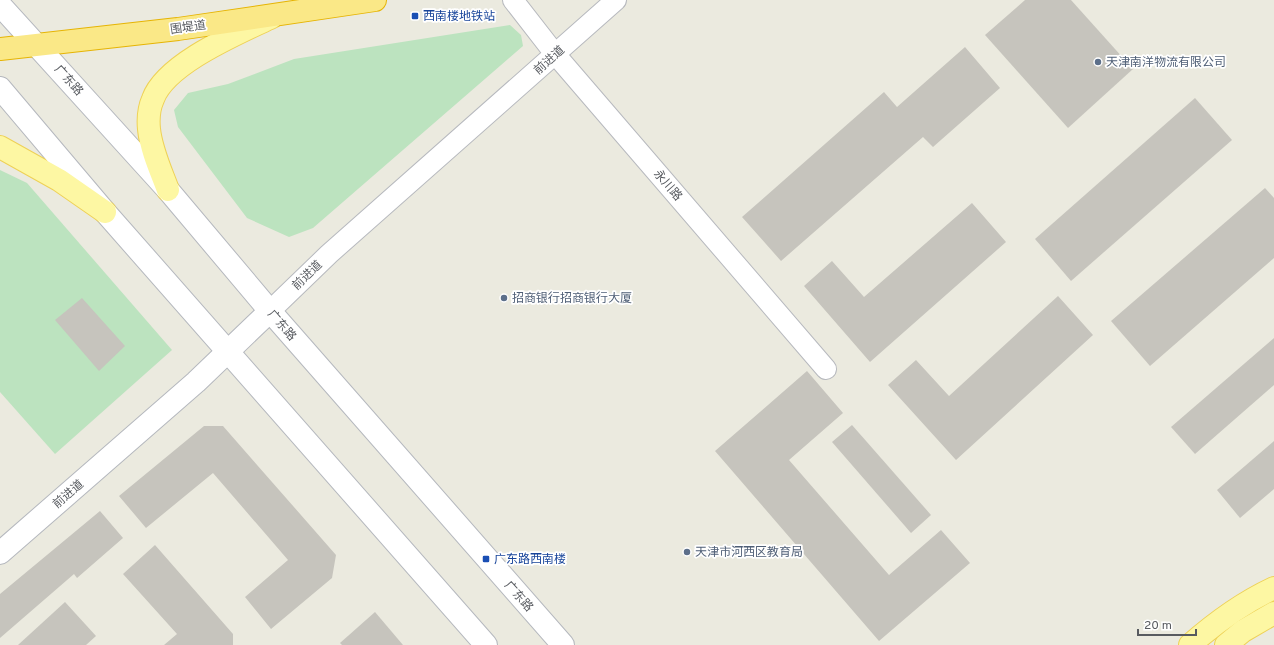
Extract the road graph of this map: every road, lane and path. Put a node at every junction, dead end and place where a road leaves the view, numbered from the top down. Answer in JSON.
{"nodes":[{"id":1,"x":375,"y":0,"type":"edge"},
{"id":2,"x":512,"y":0,"type":"edge"},
{"id":3,"x":616,"y":0,"type":"edge"},
{"id":4,"x":0,"y":5,"type":"edge"},
{"id":5,"x":278,"y":14,"type":"junction"},
{"id":6,"x":37,"y":45,"type":"junction"},
{"id":7,"x":0,"y":49,"type":"edge"},
{"id":8,"x":555,"y":54,"type":"junction"},
{"id":9,"x":0,"y":88,"type":"edge"},
{"id":10,"x":0,"y":147,"type":"edge"},
{"id":11,"x":168,"y":190,"type":"junction"},
{"id":12,"x":104,"y":212,"type":"junction"},
{"id":13,"x":266,"y":307,"type":"junction"},
{"id":14,"x":223,"y":347,"type":"junction"},
{"id":15,"x":826,"y":369,"type":"dead end"},
{"id":16,"x":0,"y":532,"type":"edge"},
{"id":17,"x":0,"y":553,"type":"edge"},
{"id":18,"x":1274,"y":588,"type":"edge"},
{"id":19,"x":1274,"y":613,"type":"edge"},
{"id":20,"x":486,"y":645,"type":"edge"},
{"id":21,"x":563,"y":645,"type":"edge"},
{"id":22,"x":1190,"y":645,"type":"edge"},
{"id":23,"x":1226,"y":645,"type":"edge"}],
"edges":[{"from":1,"to":5,"type":"highway","name":"围堤道"},
{"from":2,"to":8,"type":"street","name":"永川路"},
{"from":3,"to":8,"type":"street","name":"前进道"},
{"from":4,"to":6,"type":"main road","name":"广东路"},
{"from":5,"to":6,"type":"highway","name":"围堤道"},
{"from":5,"to":11,"type":"main road"},
{"from":6,"to":7,"type":"highway","name":"围堤道"},
{"from":6,"to":11,"type":"main road","name":"广东路"},
{"from":8,"to":13,"type":"street","name":"前进道"},
{"from":8,"to":15,"type":"street","name":"永川路"},
{"from":9,"to":12,"type":"main road"},
{"from":10,"to":12,"type":"main road"},
{"from":11,"to":13,"type":"main road","name":"广东路"},
{"from":12,"to":14,"type":"main road"},
{"from":13,"to":14,"type":"main road","name":"前进道"},
{"from":13,"to":21,"type":"main road","name":"广东路"},
{"from":14,"to":16,"type":"main road","name":"前进道"},
{"from":14,"to":17,"type":"main road","name":"前进道"},
{"from":14,"to":20,"type":"main road"},
{"from":18,"to":22,"type":"main road"},
{"from":19,"to":23,"type":"main road"}]}
